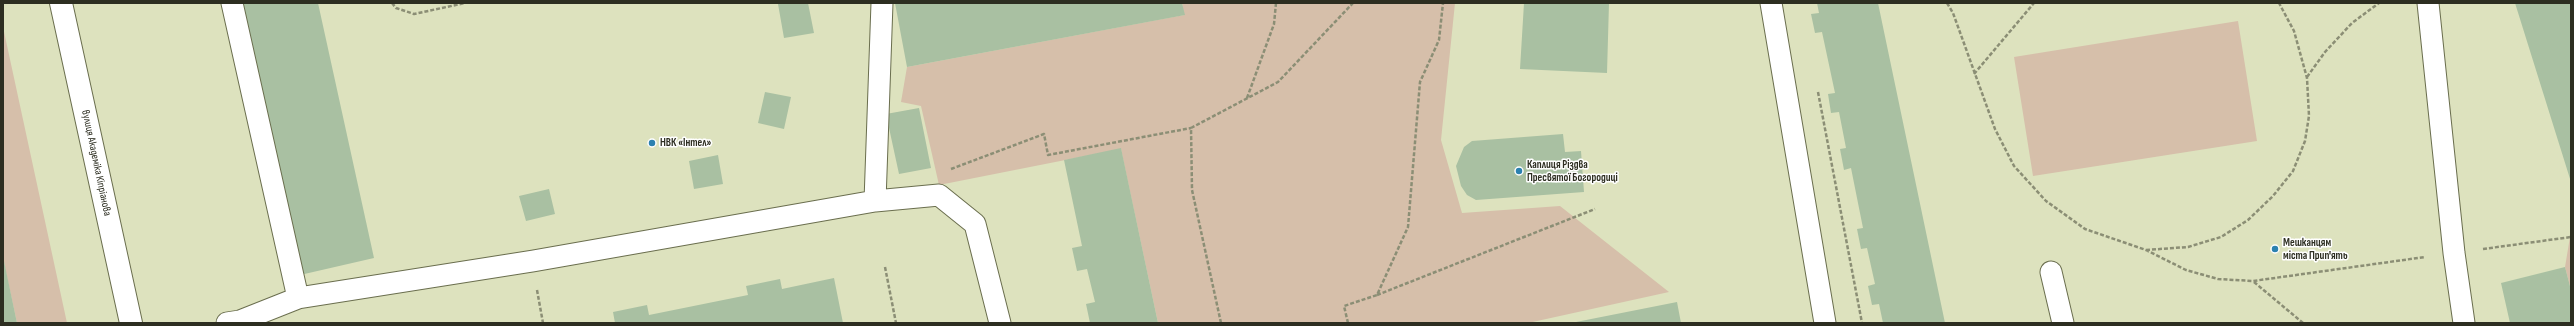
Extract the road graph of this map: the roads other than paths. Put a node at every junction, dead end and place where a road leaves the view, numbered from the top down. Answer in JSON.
{"nodes":[{"id":1,"x":61,"y":3,"type":"edge"},
{"id":2,"x":232,"y":3,"type":"edge"},
{"id":3,"x":882,"y":3,"type":"edge"},
{"id":4,"x":1771,"y":3,"type":"edge"},
{"id":5,"x":2428,"y":3,"type":"edge"},
{"id":6,"x":875,"y":201,"type":"junction"},
{"id":7,"x":2051,"y":272,"type":"dead end"},
{"id":8,"x":298,"y":298,"type":"junction"},
{"id":9,"x":236,"y":322,"type":"edge"},
{"id":10,"x":131,"y":323,"type":"edge"},
{"id":11,"x":1000,"y":323,"type":"edge"},
{"id":12,"x":1825,"y":323,"type":"edge"},
{"id":13,"x":2063,"y":323,"type":"edge"},
{"id":14,"x":2464,"y":323,"type":"edge"}],
"edges":[{"from":1,"to":10,"type":"street","name":"вулиця Академіка Кіпріанова"},
{"from":2,"to":8,"type":"lane"},
{"from":3,"to":6,"type":"lane"},
{"from":4,"to":12,"type":"lane"},
{"from":5,"to":14,"type":"lane"},
{"from":6,"to":8,"type":"lane"},
{"from":6,"to":11,"type":"lane"},
{"from":7,"to":13,"type":"lane"},
{"from":8,"to":9,"type":"lane"}]}
